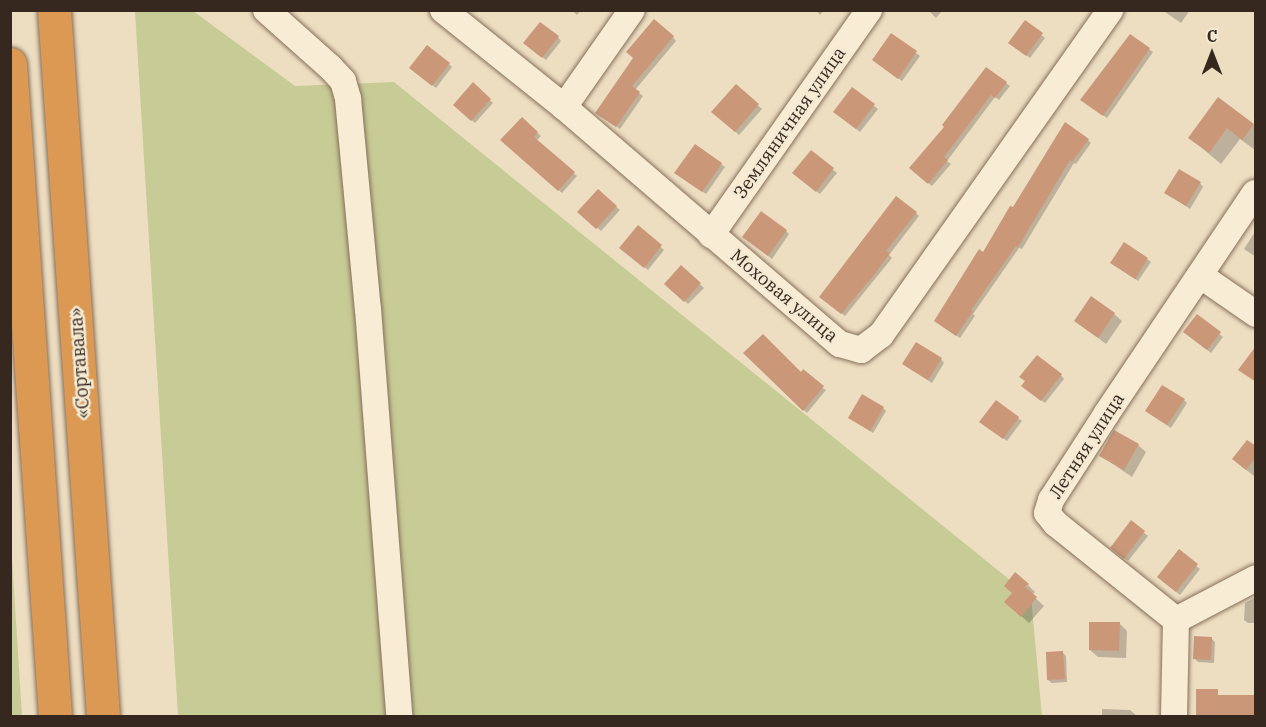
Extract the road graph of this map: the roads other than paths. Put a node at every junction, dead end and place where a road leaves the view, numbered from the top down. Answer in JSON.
{"nodes":[{"id":1,"x":54,"y":10,"type":"edge"},
{"id":2,"x":266,"y":10,"type":"edge"},
{"id":3,"x":443,"y":10,"type":"edge"},
{"id":4,"x":632,"y":10,"type":"edge"},
{"id":5,"x":869,"y":10,"type":"edge"},
{"id":6,"x":1110,"y":10,"type":"edge"},
{"id":7,"x":10,"y":64,"type":"edge"},
{"id":8,"x":564,"y":107,"type":"junction"},
{"id":9,"x":1255,"y":193,"type":"edge"},
{"id":10,"x":711,"y":235,"type":"junction"},
{"id":11,"x":1201,"y":276,"type":"junction"},
{"id":12,"x":1256,"y":314,"type":"edge"},
{"id":13,"x":1256,"y":578,"type":"edge"},
{"id":14,"x":1176,"y":620,"type":"junction"},
{"id":15,"x":56,"y":717,"type":"edge"},
{"id":16,"x":103,"y":717,"type":"edge"},
{"id":17,"x":399,"y":717,"type":"edge"},
{"id":18,"x":1174,"y":717,"type":"edge"}],
"edges":[{"from":1,"to":16,"type":"highway","name":"«Сортавала»"},
{"from":2,"to":17,"type":"street"},
{"from":3,"to":8,"type":"street","name":"Моховая улица"},
{"from":4,"to":8,"type":"street"},
{"from":5,"to":10,"type":"street","name":"Земляничная улица"},
{"from":6,"to":10,"type":"street","name":"Моховая улица"},
{"from":7,"to":15,"type":"highway"},
{"from":8,"to":10,"type":"street","name":"Моховая улица"},
{"from":9,"to":11,"type":"street"},
{"from":11,"to":12,"type":"street"},
{"from":11,"to":14,"type":"street","name":"Летняя улица"},
{"from":13,"to":14,"type":"street"},
{"from":14,"to":18,"type":"street"}]}
